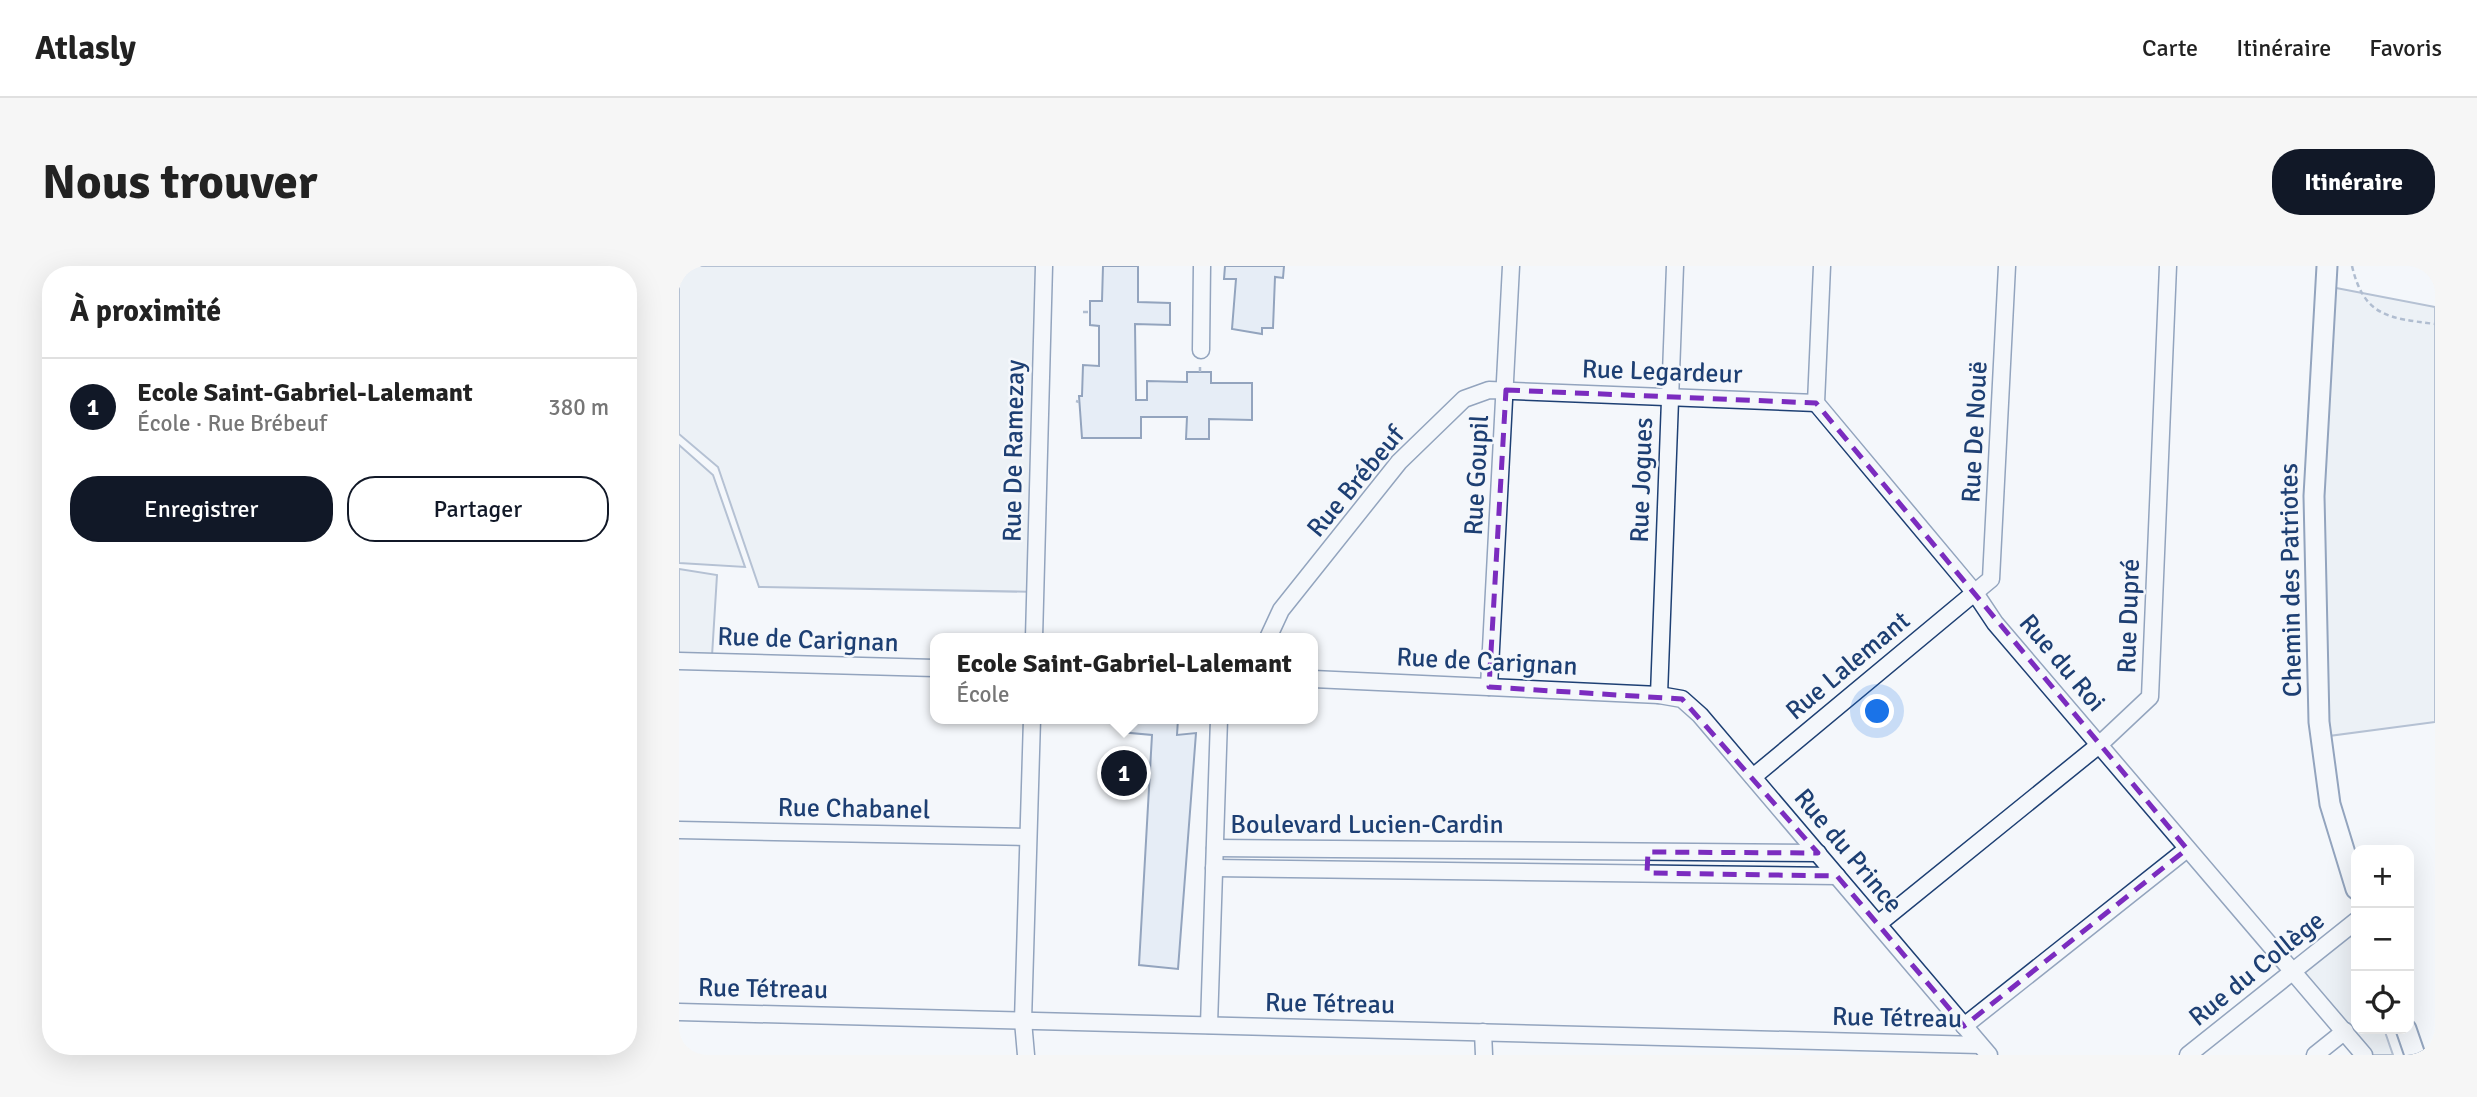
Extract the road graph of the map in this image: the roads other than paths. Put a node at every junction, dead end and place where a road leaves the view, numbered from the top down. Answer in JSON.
{"nodes":[{"id":1,"x":1044,"y":266,"type":"edge"},
{"id":2,"x":1202,"y":266,"type":"edge"},
{"id":3,"x":1511,"y":266,"type":"edge"},
{"id":4,"x":1675,"y":266,"type":"edge"},
{"id":5,"x":1822,"y":266,"type":"edge"},
{"id":6,"x":2007,"y":266,"type":"edge"},
{"id":7,"x":2168,"y":266,"type":"edge"},
{"id":8,"x":2327,"y":266,"type":"edge"},
{"id":9,"x":1201,"y":358,"type":"road end"},
{"id":10,"x":1506,"y":390,"type":"junction"},
{"id":11,"x":1669,"y":397,"type":"junction"},
{"id":12,"x":1816,"y":403,"type":"junction"},
{"id":13,"x":1975,"y":593,"type":"junction"},
{"id":14,"x":1034,"y":633,"type":"edge"},
{"id":15,"x":1270,"y":633,"type":"edge"},
{"id":16,"x":679,"y":661,"type":"edge"},
{"id":17,"x":930,"y":668,"type":"edge"},
{"id":18,"x":1318,"y":679,"type":"edge"},
{"id":19,"x":1489,"y":687,"type":"junction"},
{"id":20,"x":1659,"y":695,"type":"junction"},
{"id":21,"x":1032,"y":724,"type":"edge"},
{"id":22,"x":1219,"y":724,"type":"edge"},
{"id":23,"x":2099,"y":745,"type":"junction"},
{"id":24,"x":1753,"y":777,"type":"junction"},
{"id":25,"x":679,"y":830,"type":"edge"},
{"id":26,"x":1027,"y":837,"type":"junction"},
{"id":27,"x":1215,"y":848,"type":"junction"},
{"id":28,"x":2187,"y":849,"type":"junction"},
{"id":29,"x":1372,"y":850,"type":"junction"},
{"id":30,"x":1518,"y":851,"type":"junction"},
{"id":31,"x":1648,"y":852,"type":"junction"},
{"id":32,"x":1818,"y":853,"type":"junction"},
{"id":33,"x":1214,"y":868,"type":"junction"},
{"id":34,"x":1372,"y":870,"type":"junction"},
{"id":35,"x":1517,"y":872,"type":"junction"},
{"id":36,"x":1647,"y":873,"type":"junction"},
{"id":37,"x":2351,"y":873,"type":"edge"},
{"id":38,"x":1837,"y":876,"type":"junction"},
{"id":39,"x":1878,"y":924,"type":"junction"},
{"id":40,"x":2351,"y":925,"type":"edge"},
{"id":41,"x":2293,"y":970,"type":"junction"},
{"id":42,"x":679,"y":1012,"type":"edge"},
{"id":43,"x":1023,"y":1020,"type":"junction"},
{"id":44,"x":1209,"y":1025,"type":"junction"},
{"id":45,"x":1964,"y":1026,"type":"junction"},
{"id":46,"x":2345,"y":1031,"type":"junction"},
{"id":47,"x":1483,"y":1032,"type":"junction"},
{"id":48,"x":2408,"y":1034,"type":"edge"},
{"id":49,"x":1984,"y":1050,"type":"edge"},
{"id":50,"x":1026,"y":1055,"type":"edge"},
{"id":51,"x":1484,"y":1055,"type":"edge"},
{"id":52,"x":2188,"y":1055,"type":"edge"},
{"id":53,"x":2315,"y":1055,"type":"edge"},
{"id":54,"x":2364,"y":1055,"type":"edge"},
{"id":55,"x":2415,"y":1055,"type":"edge"}],
"edges":[{"from":1,"to":14,"type":"street","name":"Rue De Ramezay"},
{"from":2,"to":9,"type":"street"},
{"from":3,"to":10,"type":"street","name":"Rue Goupil"},
{"from":4,"to":11,"type":"street","name":"Rue Jogues"},
{"from":5,"to":12,"type":"street"},
{"from":6,"to":13,"type":"street","name":"Rue De Nouë"},
{"from":7,"to":23,"type":"street","name":"Rue Dupré"},
{"from":8,"to":37,"type":"main road","name":"Chemin des Patriotes"},
{"from":10,"to":11,"type":"street","name":"Rue Legardeur"},
{"from":10,"to":15,"type":"street","name":"Rue Brébeuf"},
{"from":10,"to":19,"type":"street","name":"Rue Goupil"},
{"from":11,"to":12,"type":"street","name":"Rue Legardeur"},
{"from":11,"to":20,"type":"street","name":"Rue Jogues"},
{"from":12,"to":13,"type":"street","name":"Rue du Roi"},
{"from":13,"to":23,"type":"street","name":"Rue du Roi"},
{"from":13,"to":24,"type":"street","name":"Rue Lalemant"},
{"from":16,"to":17,"type":"street","name":"Rue de Carignan"},
{"from":18,"to":19,"type":"street","name":"Rue de Carignan"},
{"from":19,"to":20,"type":"street","name":"Rue de Carignan"},
{"from":20,"to":24,"type":"street","name":"Rue du Prince"},
{"from":21,"to":26,"type":"street"},
{"from":22,"to":27,"type":"street"},
{"from":23,"to":28,"type":"street","name":"Rue du Roi"},
{"from":23,"to":39,"type":"street","name":"Rue Dupré"},
{"from":24,"to":32,"type":"street","name":"Rue du Prince"},
{"from":25,"to":26,"type":"street","name":"Rue Chabanel"},
{"from":26,"to":43,"type":"street"},
{"from":27,"to":29,"type":"street","name":"Boulevard Lucien-Cardin"},
{"from":27,"to":33,"type":"street"},
{"from":28,"to":41,"type":"street","name":"Rue du Roi"},
{"from":28,"to":45,"type":"street","name":"Rue Tétreau"},
{"from":29,"to":30,"type":"street","name":"Boulevard Lucien-Cardin"},
{"from":29,"to":34,"type":"street"},
{"from":30,"to":31,"type":"street","name":"Boulevard Lucien-Cardin"},
{"from":30,"to":35,"type":"street","name":"Boulevard Lucien-Cardin"},
{"from":31,"to":32,"type":"street","name":"Boulevard Lucien-Cardin"},
{"from":31,"to":36,"type":"street"},
{"from":32,"to":38,"type":"street","name":"Rue du Prince"},
{"from":33,"to":34,"type":"street","name":"Boulevard Lucien-Cardin"},
{"from":33,"to":44,"type":"street"},
{"from":34,"to":35,"type":"street","name":"Boulevard Lucien-Cardin"},
{"from":35,"to":36,"type":"street","name":"Boulevard Lucien-Cardin"},
{"from":36,"to":38,"type":"street","name":"Boulevard Lucien-Cardin"},
{"from":38,"to":39,"type":"street","name":"Rue du Prince"},
{"from":39,"to":45,"type":"street","name":"Rue du Prince"},
{"from":40,"to":41,"type":"street","name":"Rue du Collège"},
{"from":41,"to":46,"type":"street","name":"Rue du Roi"},
{"from":41,"to":52,"type":"street","name":"Rue du Collège"},
{"from":42,"to":43,"type":"street","name":"Rue Tétreau"},
{"from":43,"to":44,"type":"street","name":"Rue Tétreau"},
{"from":43,"to":50,"type":"street"},
{"from":44,"to":47,"type":"street","name":"Rue Tétreau"},
{"from":45,"to":49,"type":"street","name":"Rue du Prince"},
{"from":46,"to":53,"type":"street"},
{"from":46,"to":54,"type":"street","name":"Rue du Roi"},
{"from":47,"to":49,"type":"street","name":"Rue Tétreau"},
{"from":47,"to":51,"type":"street"},
{"from":48,"to":55,"type":"main road"}]}
